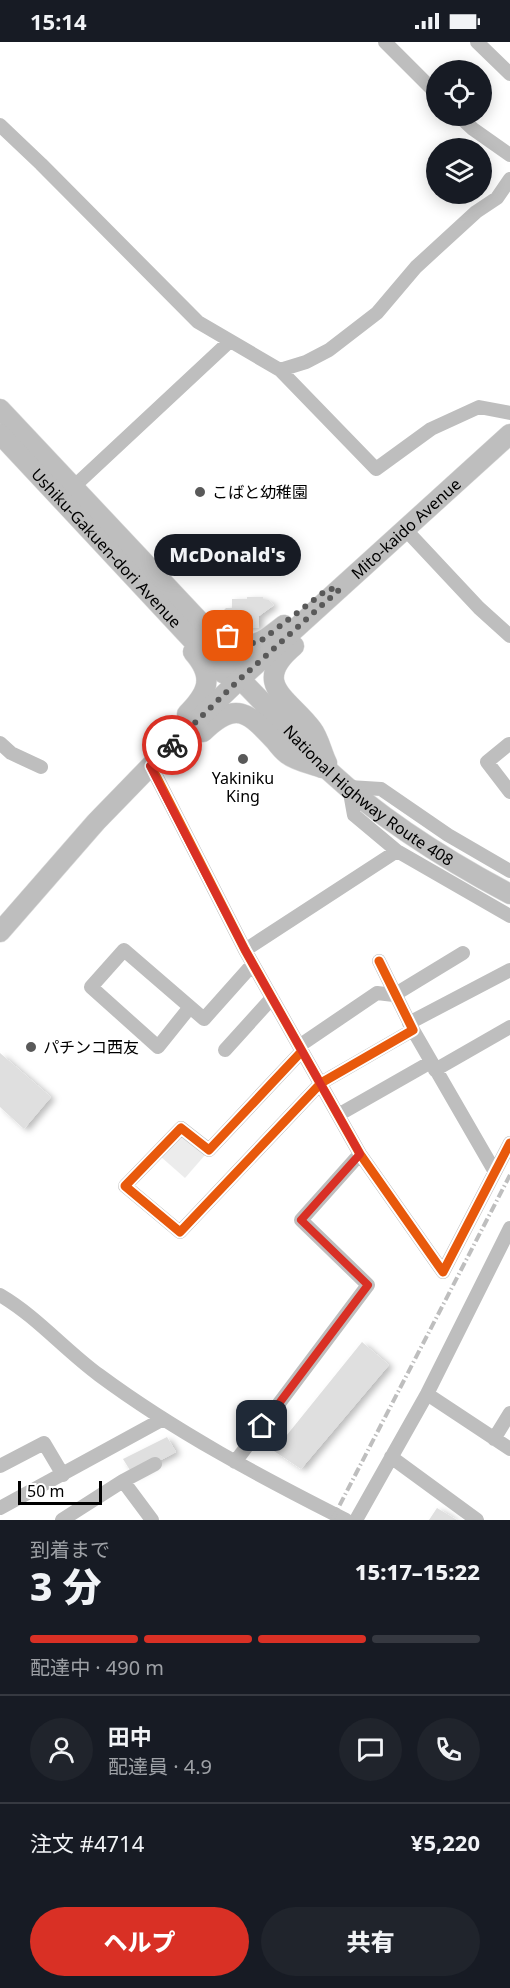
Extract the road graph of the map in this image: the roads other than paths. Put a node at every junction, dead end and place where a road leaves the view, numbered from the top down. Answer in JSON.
{"nodes":[{"id":1,"x":385,"y":42,"type":"edge"},
{"id":2,"x":477,"y":42,"type":"edge"},
{"id":3,"x":510,"y":74,"type":"edge"},
{"id":4,"x":426,"y":83,"type":"edge"},
{"id":5,"x":0,"y":125,"type":"edge"},
{"id":6,"x":470,"y":126,"type":"edge"},
{"id":7,"x":510,"y":155,"type":"edge"},
{"id":8,"x":510,"y":179,"type":"edge"},
{"id":9,"x":230,"y":341,"type":"junction"},
{"id":10,"x":280,"y":370,"type":"junction"},
{"id":11,"x":0,"y":409,"type":"edge"},
{"id":12,"x":510,"y":413,"type":"edge"},
{"id":13,"x":0,"y":434,"type":"edge"},
{"id":14,"x":510,"y":434,"type":"edge"},
{"id":15,"x":67,"y":493,"type":"junction"},
{"id":16,"x":405,"y":529,"type":"junction"},
{"id":17,"x":167,"y":586,"type":"junction"},
{"id":18,"x":340,"y":589,"type":"junction"},
{"id":19,"x":149,"y":595,"type":"junction"},
{"id":20,"x":316,"y":611,"type":"junction"},
{"id":21,"x":510,"y":636,"type":"edge"},
{"id":22,"x":240,"y":679,"type":"junction"},
{"id":23,"x":0,"y":743,"type":"edge"},
{"id":24,"x":510,"y":745,"type":"edge"},
{"id":25,"x":165,"y":751,"type":"junction"},
{"id":26,"x":150,"y":766,"type":"junction"},
{"id":27,"x":41,"y":767,"type":"dead end"},
{"id":28,"x":330,"y":771,"type":"junction"},
{"id":29,"x":349,"y":787,"type":"junction"},
{"id":30,"x":510,"y":792,"type":"edge"},
{"id":31,"x":397,"y":851,"type":"junction"},
{"id":32,"x":510,"y":871,"type":"edge"},
{"id":33,"x":504,"y":891,"type":"edge"},
{"id":34,"x":510,"y":916,"type":"edge"},
{"id":35,"x":0,"y":932,"type":"edge"},
{"id":36,"x":245,"y":950,"type":"junction"},
{"id":37,"x":464,"y":952,"type":"dead end"},
{"id":38,"x":379,"y":961,"type":"dead end"},
{"id":39,"x":253,"y":964,"type":"junction"},
{"id":40,"x":510,"y":970,"type":"edge"},
{"id":41,"x":394,"y":995,"type":"junction"},
{"id":42,"x":272,"y":998,"type":"junction"},
{"id":43,"x":190,"y":1007,"type":"junction"},
{"id":44,"x":411,"y":1027,"type":"junction"},
{"id":45,"x":510,"y":1027,"type":"edge"},
{"id":46,"x":300,"y":1048,"type":"junction"},
{"id":47,"x":225,"y":1050,"type":"dead end"},
{"id":48,"x":433,"y":1066,"type":"junction"},
{"id":49,"x":321,"y":1083,"type":"junction"},
{"id":50,"x":338,"y":1115,"type":"junction"},
{"id":51,"x":510,"y":1143,"type":"edge"},
{"id":52,"x":360,"y":1154,"type":"junction"},
{"id":53,"x":495,"y":1172,"type":"junction"},
{"id":54,"x":510,"y":1228,"type":"edge"},
{"id":55,"x":0,"y":1294,"type":"edge"},
{"id":56,"x":426,"y":1394,"type":"junction"},
{"id":57,"x":510,"y":1413,"type":"edge"},
{"id":58,"x":163,"y":1419,"type":"junction"},
{"id":59,"x":494,"y":1439,"type":"junction"},
{"id":60,"x":510,"y":1449,"type":"edge"},
{"id":61,"x":391,"y":1457,"type":"junction"},
{"id":62,"x":235,"y":1462,"type":"junction"},
{"id":63,"x":155,"y":1464,"type":"dead end"},
{"id":64,"x":0,"y":1466,"type":"edge"},
{"id":65,"x":63,"y":1474,"type":"junction"},
{"id":66,"x":123,"y":1481,"type":"junction"},
{"id":67,"x":0,"y":1508,"type":"edge"},
{"id":68,"x":70,"y":1518,"type":"edge"},
{"id":69,"x":152,"y":1520,"type":"edge"},
{"id":70,"x":346,"y":1520,"type":"edge"},
{"id":71,"x":356,"y":1520,"type":"edge"},
{"id":72,"x":477,"y":1520,"type":"edge"}],
"edges":[{"from":1,"to":4,"type":"street"},
{"from":2,"to":3,"type":"street"},
{"from":5,"to":9,"type":"street"},
{"from":6,"to":7,"type":"street"},
{"from":8,"to":10,"type":"street"},
{"from":9,"to":10,"type":"street"},
{"from":9,"to":15,"type":"street"},
{"from":10,"to":12,"type":"street"},
{"from":11,"to":15,"type":"highway","name":"Ushiku-Gakuen-dori Avenue"},
{"from":13,"to":15,"type":"highway","name":"Ushiku-Gakuen-dori Avenue"},
{"from":14,"to":16,"type":"highway","name":"Mito-kaido Avenue"},
{"from":15,"to":17,"type":"highway","name":"Ushiku-Gakuen-dori Avenue"},
{"from":15,"to":19,"type":"highway","name":"Ushiku-Gakuen-dori Avenue"},
{"from":16,"to":18,"type":"highway","name":"Mito-kaido Avenue"},
{"from":16,"to":21,"type":"street"},
{"from":17,"to":18,"type":"highway"},
{"from":17,"to":22,"type":"highway","name":"Ushiku-Gakuen-dori Avenue"},
{"from":18,"to":20,"type":"highway","name":"Mito-kaido Avenue"},
{"from":19,"to":22,"type":"highway","name":"Ushiku-Gakuen-dori Avenue"},
{"from":19,"to":25,"type":"highway"},
{"from":20,"to":22,"type":"highway","name":"Mito-kaido Avenue"},
{"from":20,"to":28,"type":"highway"},
{"from":22,"to":25,"type":"highway","name":"Mito-kaido Avenue"},
{"from":22,"to":28,"type":"highway","name":"National Highway Route 408"},
{"from":23,"to":27,"type":"street"},
{"from":24,"to":30,"type":"street"},
{"from":25,"to":26,"type":"highway","name":"Mito-kaido Avenue"},
{"from":25,"to":28,"type":"highway"},
{"from":26,"to":35,"type":"highway","name":"Mito-kaido Avenue"},
{"from":26,"to":36,"type":"street"},
{"from":28,"to":29,"type":"highway","name":"National Highway Route 408"},
{"from":29,"to":31,"type":"street"},
{"from":29,"to":32,"type":"street"},
{"from":29,"to":33,"type":"highway","name":"National Highway Route 408"},
{"from":31,"to":34,"type":"street"},
{"from":31,"to":36,"type":"street"},
{"from":36,"to":39,"type":"street"},
{"from":37,"to":41,"type":"street"},
{"from":38,"to":41,"type":"street"},
{"from":39,"to":42,"type":"street"},
{"from":39,"to":43,"type":"street"},
{"from":40,"to":44,"type":"street"},
{"from":41,"to":44,"type":"street"},
{"from":41,"to":46,"type":"street"},
{"from":42,"to":46,"type":"street"},
{"from":42,"to":47,"type":"street"},
{"from":43,"to":43,"type":"street"},
{"from":44,"to":48,"type":"street"},
{"from":44,"to":49,"type":"street"},
{"from":45,"to":48,"type":"street"},
{"from":46,"to":49,"type":"street"},
{"from":46,"to":49,"type":"street"},
{"from":48,"to":50,"type":"street"},
{"from":48,"to":53,"type":"street"},
{"from":49,"to":50,"type":"street"},
{"from":50,"to":52,"type":"street"},
{"from":51,"to":53,"type":"street"},
{"from":52,"to":53,"type":"street"},
{"from":52,"to":62,"type":"street"},
{"from":54,"to":56,"type":"street"},
{"from":55,"to":58,"type":"street"},
{"from":56,"to":59,"type":"street"},
{"from":56,"to":61,"type":"street"},
{"from":57,"to":59,"type":"street"},
{"from":58,"to":62,"type":"street"},
{"from":58,"to":65,"type":"street"},
{"from":59,"to":60,"type":"street"},
{"from":61,"to":71,"type":"street"},
{"from":61,"to":72,"type":"street"},
{"from":62,"to":70,"type":"street"},
{"from":63,"to":66,"type":"street"},
{"from":64,"to":65,"type":"street"},
{"from":65,"to":67,"type":"street"},
{"from":66,"to":68,"type":"street"},
{"from":66,"to":69,"type":"street"}]}
